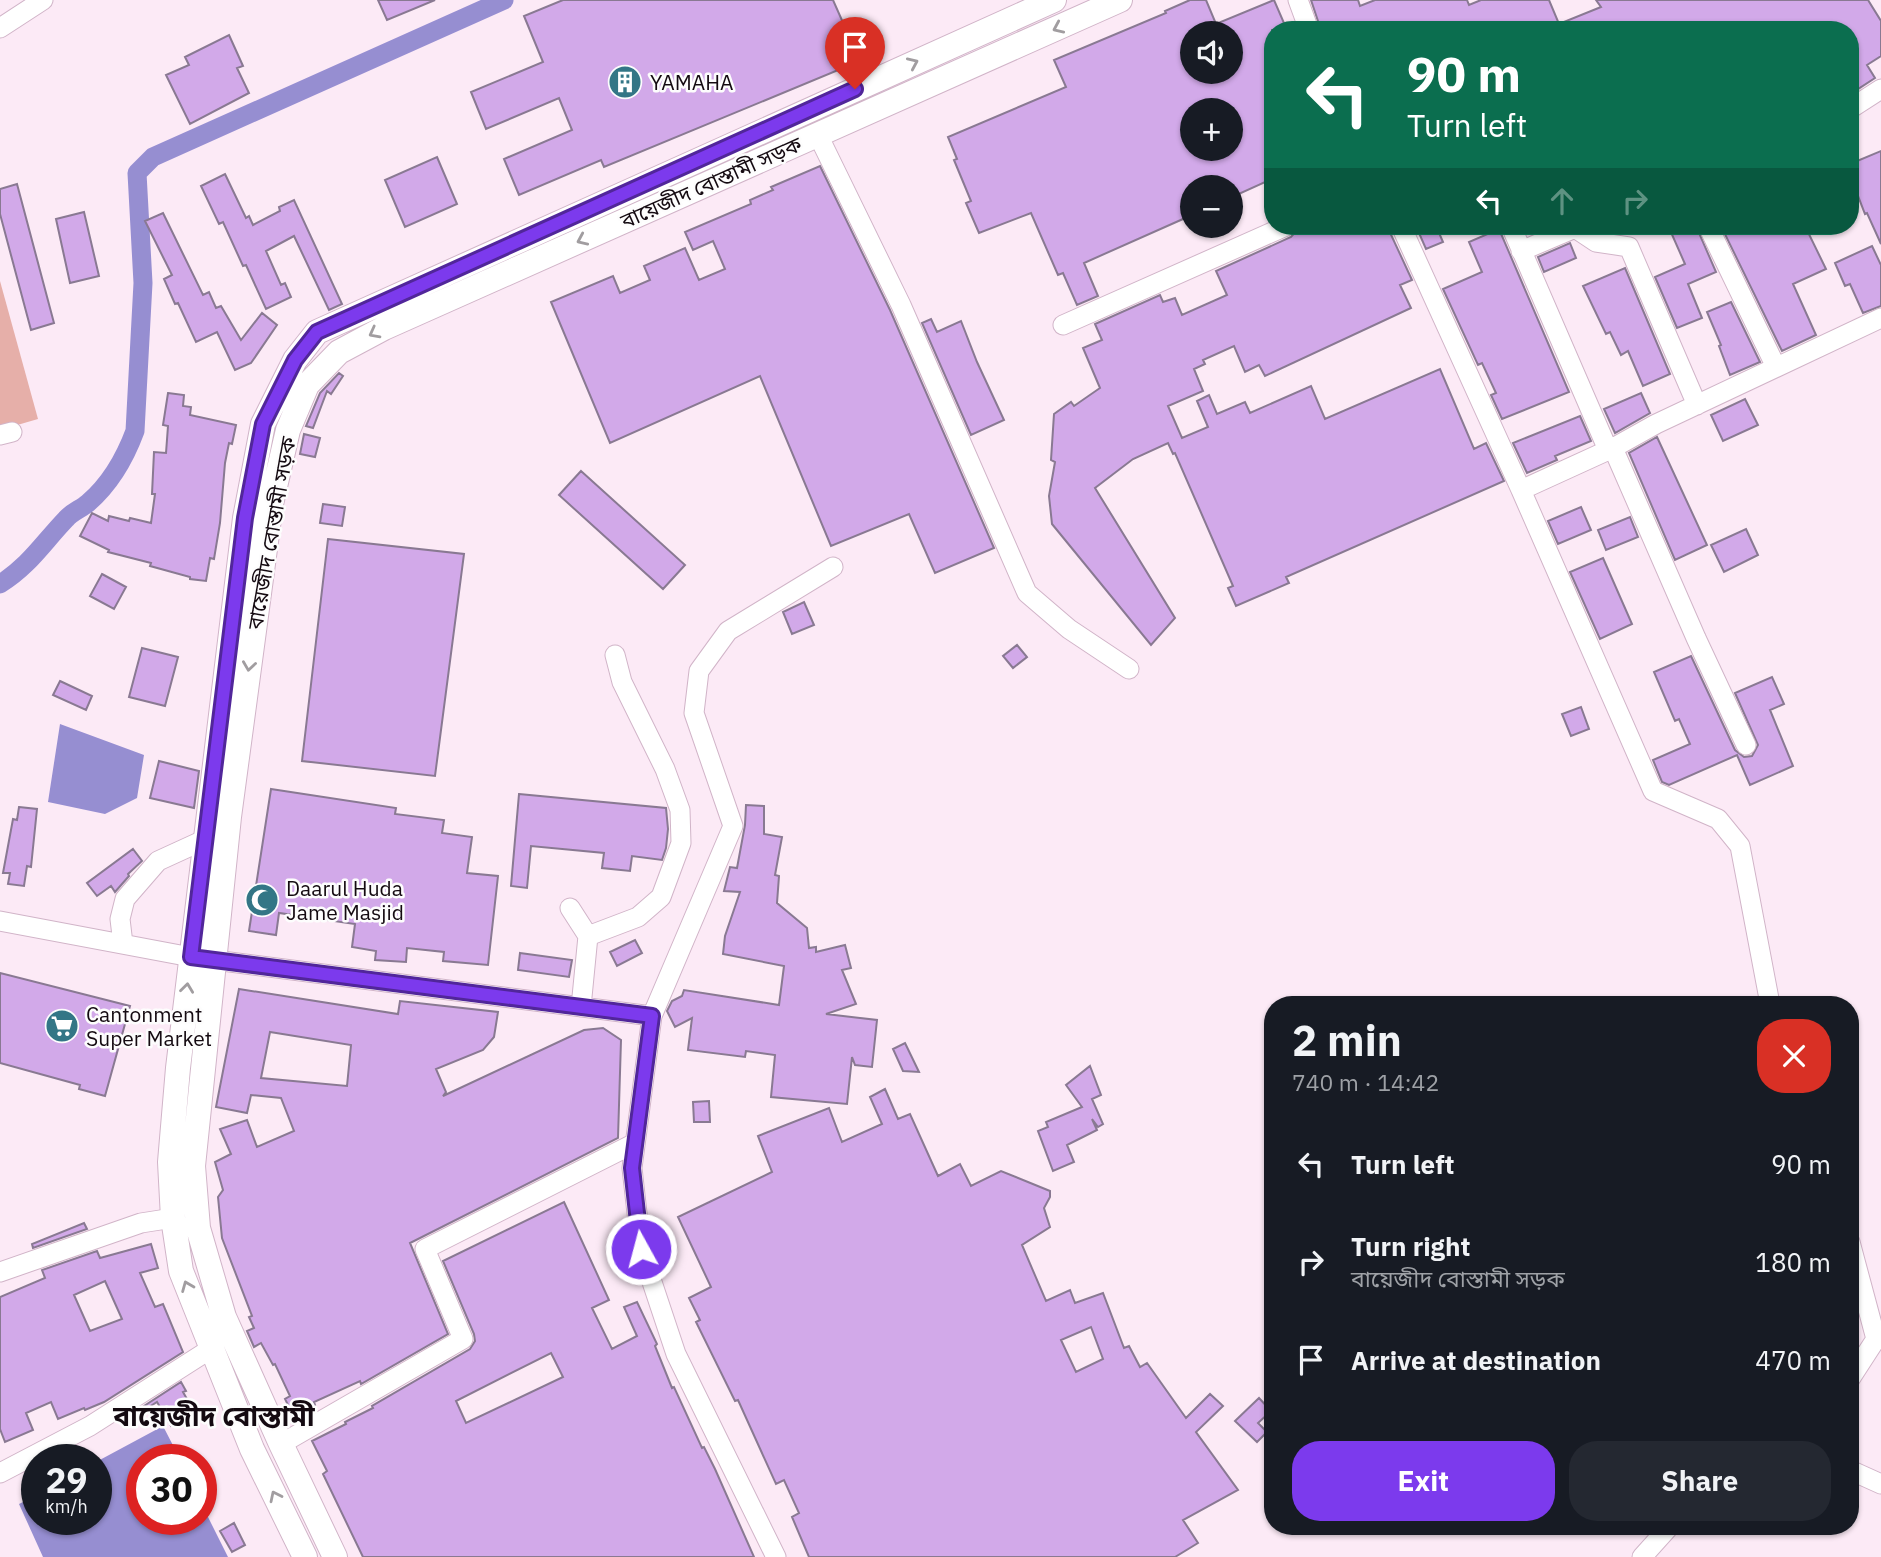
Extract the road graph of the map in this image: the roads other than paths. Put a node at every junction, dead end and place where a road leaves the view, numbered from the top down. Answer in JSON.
{"nodes":[{"id":1,"x":43,"y":0,"type":"edge"},
{"id":2,"x":1054,"y":0,"type":"edge"},
{"id":3,"x":1120,"y":0,"type":"edge"},
{"id":4,"x":1298,"y":0,"type":"edge"},
{"id":5,"x":1306,"y":21,"type":"edge"},
{"id":6,"x":0,"y":27,"type":"edge"},
{"id":7,"x":1881,"y":89,"type":"edge"},
{"id":8,"x":1859,"y":103,"type":"edge"},
{"id":9,"x":818,"y":135,"type":"junction"},
{"id":10,"x":1266,"y":235,"type":"edge"},
{"id":11,"x":1405,"y":235,"type":"edge"},
{"id":12,"x":1515,"y":235,"type":"edge"},
{"id":13,"x":1559,"y":235,"type":"edge"},
{"id":14,"x":1586,"y":235,"type":"edge"},
{"id":15,"x":1712,"y":235,"type":"edge"},
{"id":16,"x":1521,"y":251,"type":"junction"},
{"id":17,"x":1881,"y":318,"type":"edge"},
{"id":18,"x":1063,"y":325,"type":"dead end"},
{"id":19,"x":1776,"y":368,"type":"junction"},
{"id":20,"x":1698,"y":405,"type":"junction"},
{"id":21,"x":1610,"y":449,"type":"junction"},
{"id":22,"x":1521,"y":490,"type":"junction"},
{"id":23,"x":833,"y":567,"type":"dead end"},
{"id":24,"x":615,"y":655,"type":"dead end"},
{"id":25,"x":1129,"y":669,"type":"dead end"},
{"id":26,"x":1746,"y":746,"type":"dead end"},
{"id":27,"x":205,"y":839,"type":"junction"},
{"id":28,"x":569,"y":908,"type":"dead end"},
{"id":29,"x":0,"y":921,"type":"edge"},
{"id":30,"x":588,"y":936,"type":"junction"},
{"id":31,"x":123,"y":944,"type":"junction"},
{"id":32,"x":203,"y":958,"type":"junction"},
{"id":33,"x":1768,"y":996,"type":"edge"},
{"id":34,"x":582,"y":1007,"type":"junction"},
{"id":35,"x":652,"y":1016,"type":"junction"},
{"id":36,"x":633,"y":1144,"type":"junction"},
{"id":37,"x":173,"y":1218,"type":"junction"},
{"id":38,"x":0,"y":1272,"type":"edge"},
{"id":39,"x":1859,"y":1276,"type":"edge"},
{"id":40,"x":212,"y":1348,"type":"junction"},
{"id":41,"x":1859,"y":1365,"type":"edge"},
{"id":42,"x":281,"y":1444,"type":"junction"},
{"id":43,"x":0,"y":1473,"type":"edge"},
{"id":44,"x":1859,"y":1474,"type":"edge"},
{"id":45,"x":1881,"y":1484,"type":"edge"},
{"id":46,"x":1662,"y":1535,"type":"edge"},
{"id":47,"x":305,"y":1557,"type":"edge"},
{"id":48,"x":335,"y":1557,"type":"edge"},
{"id":49,"x":776,"y":1557,"type":"edge"},
{"id":50,"x":1642,"y":1557,"type":"edge"}],
"edges":[{"from":1,"to":6,"type":"street"},
{"from":27,"to":2,"type":"main road","name":"বায়েজীদ বোস্তামী সড়ক","one_way":true},
{"from":3,"to":9,"type":"main road","name":"বায়েজীদ বোস্তামী সড়ক","one_way":true},
{"from":4,"to":5,"type":"street"},
{"from":7,"to":8,"type":"street"},
{"from":9,"to":25,"type":"street"},
{"from":9,"to":32,"type":"main road","name":"বায়েজীদ বোস্তামী সড়ক","one_way":true},
{"from":10,"to":18,"type":"street"},
{"from":11,"to":22,"type":"street"},
{"from":12,"to":16,"type":"street"},
{"from":13,"to":16,"type":"street"},
{"from":14,"to":20,"type":"street"},
{"from":15,"to":19,"type":"street"},
{"from":16,"to":21,"type":"street"},
{"from":17,"to":19,"type":"street"},
{"from":19,"to":20,"type":"street"},
{"from":20,"to":21,"type":"street"},
{"from":21,"to":22,"type":"street"},
{"from":21,"to":26,"type":"street"},
{"from":22,"to":33,"type":"street"},
{"from":23,"to":35,"type":"street"},
{"from":24,"to":30,"type":"street"},
{"from":27,"to":31,"type":"street"},
{"from":27,"to":32,"type":"main road","name":"বায়েজীদ বোস্তামী সড়ক"},
{"from":28,"to":30,"type":"street"},
{"from":29,"to":31,"type":"street"},
{"from":30,"to":34,"type":"street"},
{"from":31,"to":32,"type":"street"},
{"from":32,"to":34,"type":"street"},
{"from":37,"to":32,"type":"main road","name":"বায়েজীদ বোস্তামী সড়ক","one_way":true},
{"from":32,"to":42,"type":"main road","name":"বায়েজীদ বোস্তামী সড়ক"},
{"from":34,"to":35,"type":"street"},
{"from":35,"to":36,"type":"street"},
{"from":36,"to":42,"type":"street"},
{"from":36,"to":49,"type":"street"},
{"from":37,"to":38,"type":"street"},
{"from":40,"to":37,"type":"main road","name":"বায়েজীদ বোস্তামী সড়ক","one_way":true},
{"from":39,"to":41,"type":"street"},
{"from":40,"to":43,"type":"street"},
{"from":47,"to":40,"type":"main road","name":"বায়েজীদ বোস্তামী সড়ক","one_way":true},
{"from":42,"to":48,"type":"main road","name":"বায়েজীদ বোস্তামী সড়ক"},
{"from":44,"to":45,"type":"street"},
{"from":46,"to":50,"type":"street"}]}
